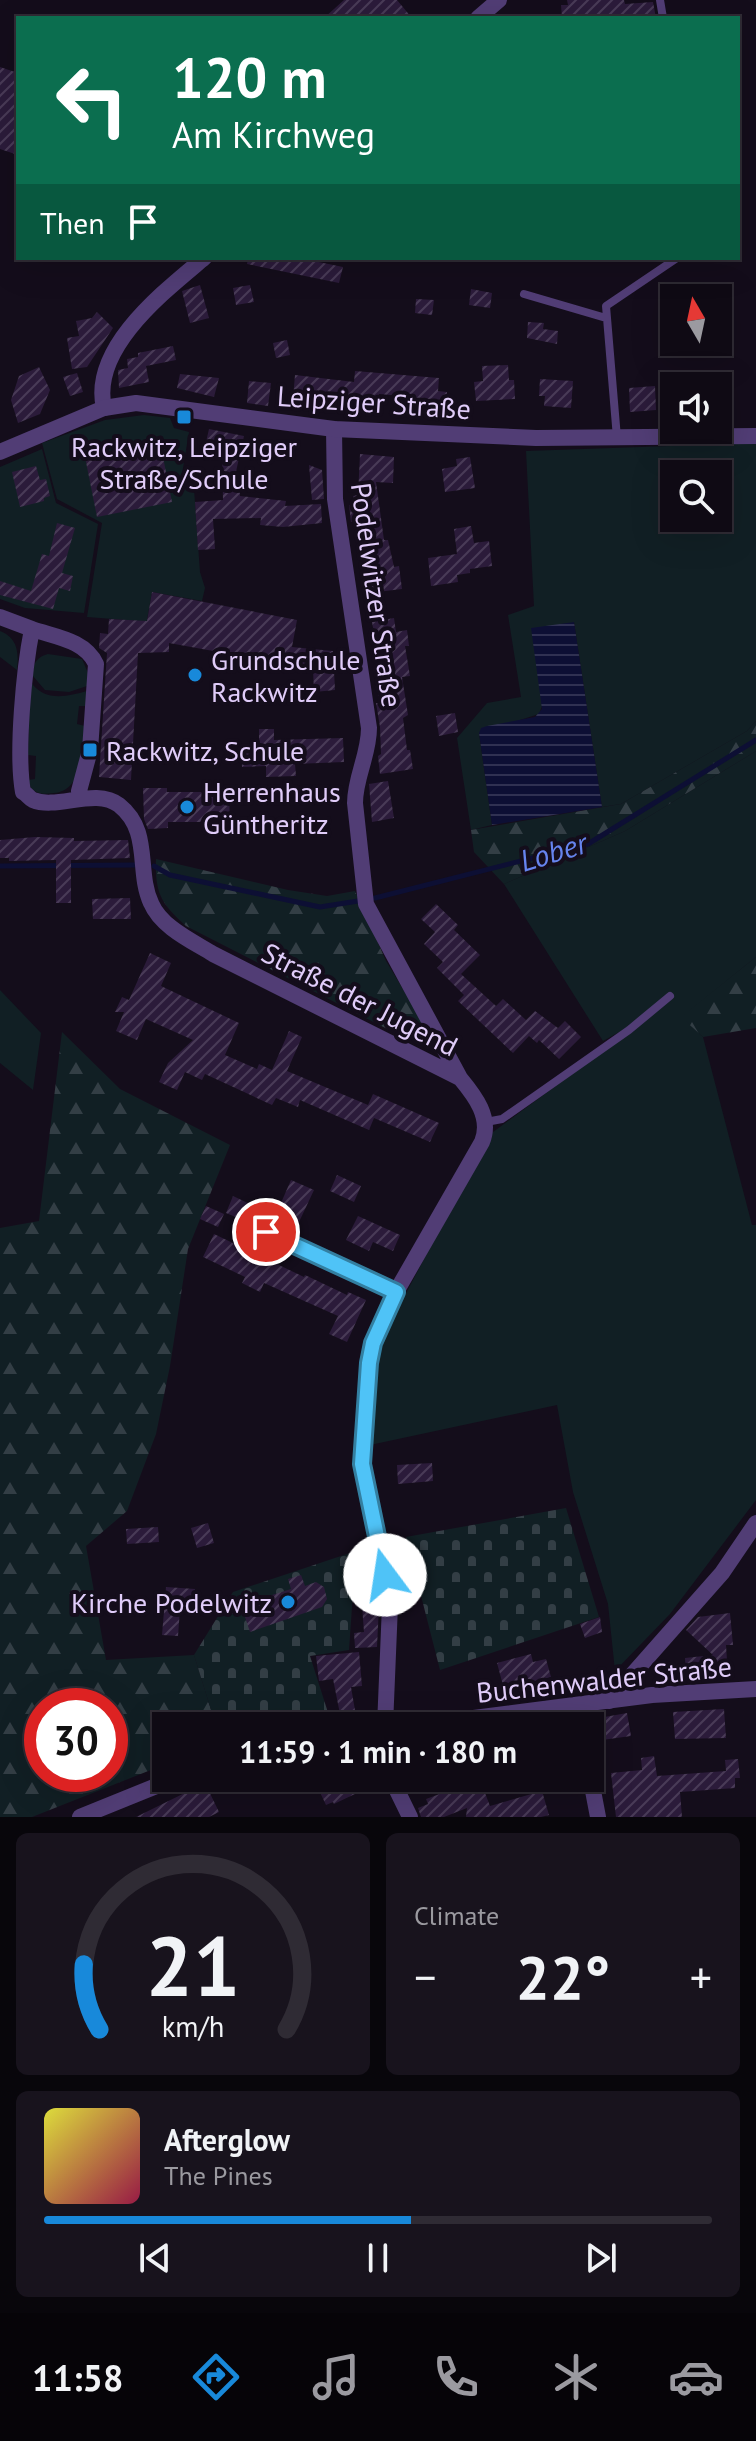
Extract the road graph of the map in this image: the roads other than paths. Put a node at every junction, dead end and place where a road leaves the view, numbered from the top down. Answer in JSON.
{"nodes":[{"id":1,"x":202,"y":260,"type":"edge"},
{"id":2,"x":674,"y":260,"type":"edge"},
{"id":3,"x":524,"y":294,"type":"dead end"},
{"id":4,"x":606,"y":318,"type":"junction"},
{"id":5,"x":104,"y":408,"type":"junction"},
{"id":6,"x":334,"y":429,"type":"junction"},
{"id":7,"x":756,"y":436,"type":"edge"},
{"id":8,"x":617,"y":439,"type":"junction"},
{"id":9,"x":0,"y":452,"type":"edge"},
{"id":10,"x":0,"y":617,"type":"edge"},
{"id":11,"x":32,"y":629,"type":"junction"},
{"id":12,"x":80,"y":799,"type":"junction"},
{"id":13,"x":670,"y":996,"type":"dead end"},
{"id":14,"x":460,"y":1078,"type":"junction"},
{"id":15,"x":486,"y":1122,"type":"junction"},
{"id":16,"x":266,"y":1232,"type":"dead end"},
{"id":17,"x":396,"y":1292,"type":"junction"},
{"id":18,"x":756,"y":1523,"type":"edge"},
{"id":19,"x":756,"y":1689,"type":"edge"},
{"id":20,"x":609,"y":1701,"type":"junction"},
{"id":21,"x":576,"y":1706,"type":"junction"},
{"id":22,"x":386,"y":1712,"type":"edge"},
{"id":23,"x":526,"y":1712,"type":"edge"},
{"id":24,"x":577,"y":1712,"type":"edge"},
{"id":25,"x":152,"y":1788,"type":"edge"},
{"id":26,"x":398,"y":1792,"type":"edge"},
{"id":27,"x":593,"y":1792,"type":"edge"},
{"id":28,"x":80,"y":1817,"type":"edge"},
{"id":29,"x":410,"y":1817,"type":"edge"},
{"id":30,"x":598,"y":1817,"type":"edge"}],
"edges":[{"from":1,"to":5,"type":"street"},
{"from":2,"to":4,"type":"lane"},
{"from":3,"to":4,"type":"lane"},
{"from":4,"to":8,"type":"lane"},
{"from":5,"to":6,"type":"street","name":"Leipziger Straße"},
{"from":5,"to":9,"type":"street","name":"Leipziger Straße"},
{"from":6,"to":8,"type":"street","name":"Leipziger Straße"},
{"from":6,"to":14,"type":"street","name":"Podelwitzer Straße"},
{"from":7,"to":8,"type":"street","name":"Leipziger Straße"},
{"from":10,"to":11,"type":"street"},
{"from":11,"to":12,"type":"street"},
{"from":11,"to":12,"type":"street","name":"Straße der Jugend"},
{"from":12,"to":14,"type":"street","name":"Straße der Jugend"},
{"from":13,"to":15,"type":"lane"},
{"from":14,"to":15,"type":"street","name":"Straße der Jugend"},
{"from":15,"to":17,"type":"street"},
{"from":16,"to":17,"type":"street"},
{"from":17,"to":22,"type":"street"},
{"from":18,"to":20,"type":"street"},
{"from":19,"to":20,"type":"street","name":"Buchenwalder Straße"},
{"from":20,"to":21,"type":"street","name":"Buchenwalder Straße"},
{"from":21,"to":23,"type":"street","name":"Buchenwalder Straße"},
{"from":21,"to":24,"type":"street"},
{"from":25,"to":28,"type":"street"},
{"from":26,"to":29,"type":"street"},
{"from":27,"to":30,"type":"street"}]}
